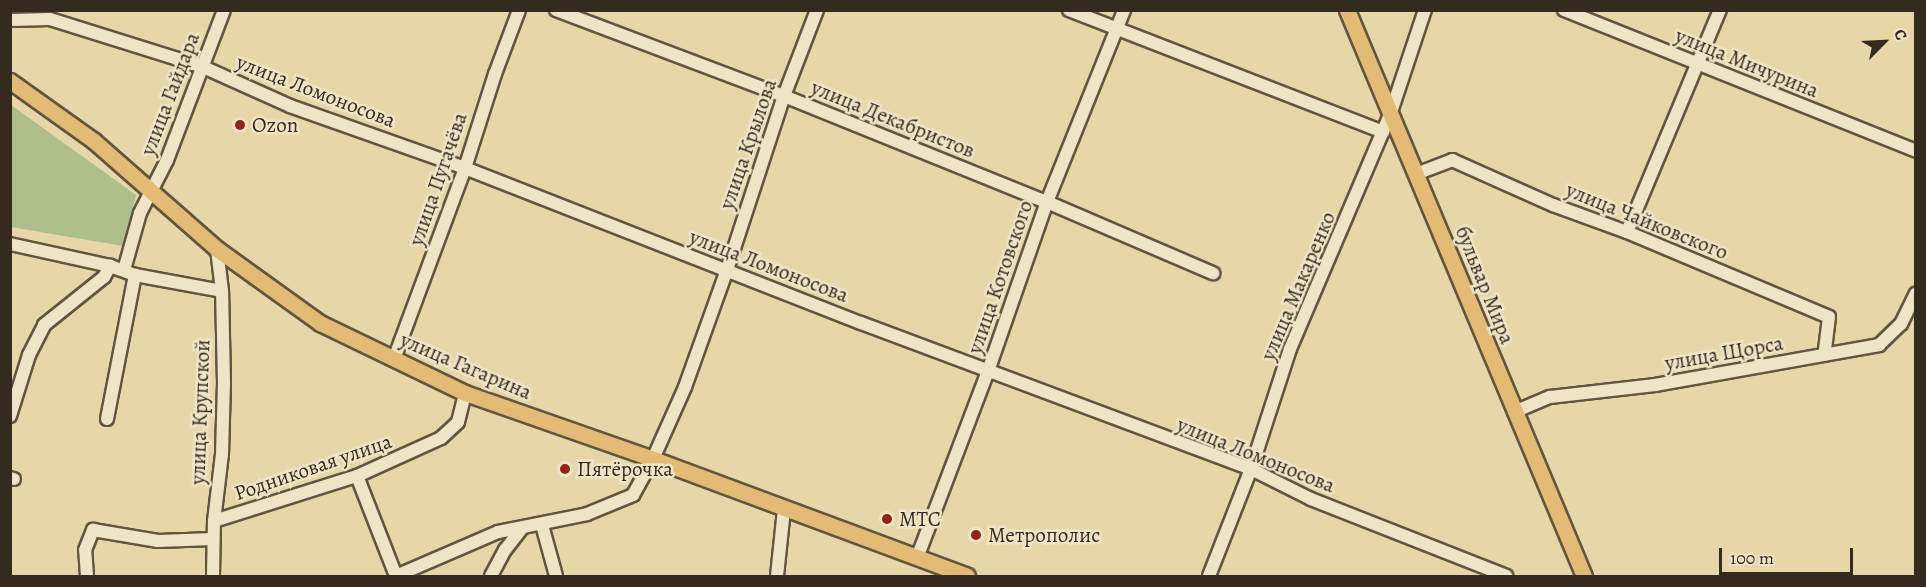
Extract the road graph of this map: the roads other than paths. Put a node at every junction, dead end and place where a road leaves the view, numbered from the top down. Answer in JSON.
{"nodes":[{"id":1,"x":224,"y":10,"type":"edge"},
{"id":2,"x":519,"y":10,"type":"edge"},
{"id":3,"x":556,"y":10,"type":"edge"},
{"id":4,"x":817,"y":10,"type":"edge"},
{"id":5,"x":1069,"y":10,"type":"edge"},
{"id":6,"x":1124,"y":10,"type":"edge"},
{"id":7,"x":1347,"y":10,"type":"edge"},
{"id":8,"x":1425,"y":10,"type":"edge"},
{"id":9,"x":1564,"y":10,"type":"edge"},
{"id":10,"x":1720,"y":10,"type":"edge"},
{"id":11,"x":10,"y":20,"type":"edge"},
{"id":12,"x":1116,"y":29,"type":"junction"},
{"id":13,"x":1699,"y":64,"type":"junction"},
{"id":14,"x":203,"y":67,"type":"junction"},
{"id":15,"x":10,"y":81,"type":"edge"},
{"id":16,"x":784,"y":96,"type":"junction"},
{"id":17,"x":1390,"y":115,"type":"junction"},
{"id":18,"x":1383,"y":132,"type":"junction"},
{"id":19,"x":1916,"y":151,"type":"edge"},
{"id":20,"x":465,"y":168,"type":"junction"},
{"id":21,"x":1416,"y":174,"type":"junction"},
{"id":22,"x":151,"y":190,"type":"junction"},
{"id":23,"x":1047,"y":202,"type":"junction"},
{"id":24,"x":1627,"y":232,"type":"junction"},
{"id":25,"x":10,"y":243,"type":"edge"},
{"id":26,"x":217,"y":249,"type":"junction"},
{"id":27,"x":110,"y":266,"type":"junction"},
{"id":28,"x":727,"y":270,"type":"junction"},
{"id":29,"x":129,"y":273,"type":"junction"},
{"id":30,"x":1213,"y":273,"type":"dead end"},
{"id":31,"x":222,"y":291,"type":"junction"},
{"id":32,"x":1916,"y":293,"type":"edge"},
{"id":33,"x":1824,"y":355,"type":"junction"},
{"id":34,"x":393,"y":359,"type":"junction"},
{"id":35,"x":988,"y":371,"type":"junction"},
{"id":36,"x":465,"y":393,"type":"junction"},
{"id":37,"x":1514,"y":412,"type":"junction"},
{"id":38,"x":10,"y":416,"type":"edge"},
{"id":39,"x":106,"y":418,"type":"dead end"},
{"id":40,"x":653,"y":459,"type":"junction"},
{"id":41,"x":1251,"y":469,"type":"junction"},
{"id":42,"x":357,"y":476,"type":"junction"},
{"id":43,"x":784,"y":509,"type":"junction"},
{"id":44,"x":214,"y":521,"type":"junction"},
{"id":45,"x":542,"y":525,"type":"junction"},
{"id":46,"x":523,"y":527,"type":"junction"},
{"id":47,"x":213,"y":539,"type":"junction"},
{"id":48,"x":917,"y":558,"type":"junction"},
{"id":49,"x":87,"y":576,"type":"edge"},
{"id":50,"x":213,"y":576,"type":"edge"},
{"id":51,"x":396,"y":576,"type":"edge"},
{"id":52,"x":491,"y":576,"type":"edge"},
{"id":53,"x":556,"y":576,"type":"edge"},
{"id":54,"x":777,"y":576,"type":"edge"},
{"id":55,"x":967,"y":576,"type":"edge"},
{"id":56,"x":1209,"y":576,"type":"edge"},
{"id":57,"x":1506,"y":576,"type":"edge"},
{"id":58,"x":1584,"y":576,"type":"edge"}],
"edges":[{"from":1,"to":14,"type":"street","name":"улица Гайдара"},
{"from":2,"to":20,"type":"street","name":"улица Пугачёва"},
{"from":3,"to":16,"type":"street","name":"улица Декабристов"},
{"from":4,"to":16,"type":"street","name":"улица Крылова"},
{"from":5,"to":12,"type":"street"},
{"from":6,"to":12,"type":"street","name":"улица Котовского"},
{"from":7,"to":17,"type":"main road","name":"бульвар Мира"},
{"from":8,"to":17,"type":"street","name":"улица Макаренко"},
{"from":9,"to":13,"type":"street","name":"улица Мичурина"},
{"from":10,"to":13,"type":"street"},
{"from":11,"to":14,"type":"street","name":"улица Ломоносова"},
{"from":12,"to":18,"type":"street"},
{"from":12,"to":23,"type":"street","name":"улица Котовского"},
{"from":13,"to":19,"type":"street","name":"улица Мичурина"},
{"from":13,"to":24,"type":"street"},
{"from":14,"to":20,"type":"street","name":"улица Ломоносова"},
{"from":14,"to":22,"type":"street","name":"улица Гайдара"},
{"from":15,"to":22,"type":"main road","name":"улица Гагарина"},
{"from":16,"to":23,"type":"street","name":"улица Декабристов"},
{"from":16,"to":28,"type":"street","name":"улица Крылова"},
{"from":17,"to":18,"type":"street","name":"улица Макаренко"},
{"from":17,"to":21,"type":"main road","name":"бульвар Мира"},
{"from":18,"to":41,"type":"street","name":"улица Макаренко"},
{"from":20,"to":28,"type":"street","name":"улица Ломоносова"},
{"from":20,"to":34,"type":"street","name":"улица Пугачёва"},
{"from":21,"to":24,"type":"street","name":"улица Чайковского"},
{"from":21,"to":37,"type":"main road","name":"бульвар Мира"},
{"from":22,"to":26,"type":"main road","name":"улица Гагарина"},
{"from":22,"to":29,"type":"street","name":"улица Гайдара"},
{"from":23,"to":30,"type":"street","name":"улица Декабристов"},
{"from":23,"to":35,"type":"street","name":"улица Котовского"},
{"from":24,"to":33,"type":"street","name":"улица Чайковского"},
{"from":25,"to":27,"type":"street"},
{"from":26,"to":31,"type":"street","name":"улица Крупской"},
{"from":26,"to":34,"type":"main road","name":"улица Гагарина"},
{"from":27,"to":29,"type":"street"},
{"from":27,"to":38,"type":"street"},
{"from":28,"to":35,"type":"street","name":"улица Ломоносова"},
{"from":28,"to":40,"type":"street","name":"улица Крылова"},
{"from":29,"to":31,"type":"street"},
{"from":29,"to":39,"type":"street","name":"улица Гайдара"},
{"from":31,"to":44,"type":"street","name":"улица Крупской"},
{"from":32,"to":33,"type":"street","name":"улица Щорса"},
{"from":33,"to":37,"type":"street","name":"улица Щорса"},
{"from":34,"to":36,"type":"main road","name":"улица Гагарина"},
{"from":35,"to":41,"type":"street","name":"улица Ломоносова"},
{"from":35,"to":48,"type":"street","name":"улица Котовского"},
{"from":36,"to":40,"type":"main road","name":"улица Гагарина"},
{"from":36,"to":42,"type":"street","name":"Родниковая улица"},
{"from":37,"to":58,"type":"main road","name":"бульвар Мира"},
{"from":40,"to":43,"type":"main road","name":"улица Гагарина"},
{"from":40,"to":45,"type":"street","name":"улица Крылова"},
{"from":41,"to":56,"type":"street","name":"улица Макаренко"},
{"from":41,"to":57,"type":"street","name":"улица Ломоносова"},
{"from":42,"to":44,"type":"street","name":"Родниковая улица"},
{"from":42,"to":51,"type":"street"},
{"from":43,"to":48,"type":"main road","name":"улица Гагарина"},
{"from":43,"to":54,"type":"street"},
{"from":44,"to":47,"type":"street","name":"улица Крупской"},
{"from":45,"to":46,"type":"street","name":"улица Крылова"},
{"from":45,"to":53,"type":"street"},
{"from":46,"to":51,"type":"street","name":"улица Крылова"},
{"from":46,"to":52,"type":"street"},
{"from":47,"to":49,"type":"street"},
{"from":47,"to":50,"type":"street","name":"улица Крупской"},
{"from":48,"to":55,"type":"main road","name":"улица Гагарина"}]}
